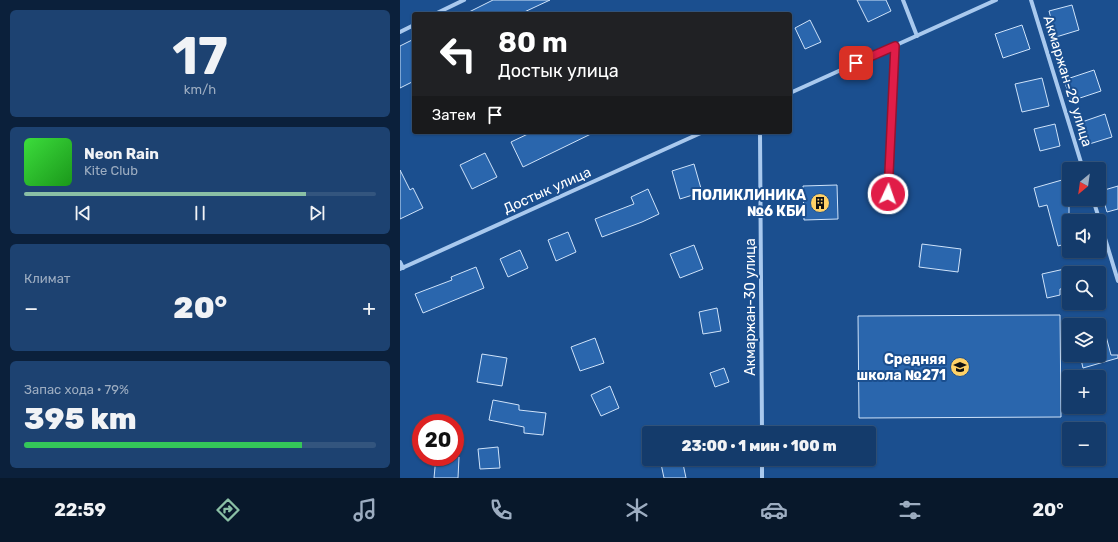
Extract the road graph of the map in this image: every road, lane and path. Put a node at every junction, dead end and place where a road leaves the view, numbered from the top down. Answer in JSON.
{"nodes":[{"id":1,"x":464,"y":0,"type":"edge"},
{"id":2,"x":903,"y":0,"type":"edge"},
{"id":3,"x":996,"y":0,"type":"edge"},
{"id":4,"x":1031,"y":0,"type":"edge"},
{"id":5,"x":440,"y":12,"type":"edge"},
{"id":6,"x":412,"y":26,"type":"edge"},
{"id":7,"x":400,"y":32,"type":"edge"},
{"id":8,"x":917,"y":36,"type":"junction"},
{"id":9,"x":895,"y":46,"type":"junction"},
{"id":10,"x":792,"y":92,"type":"edge"},
{"id":11,"x":699,"y":134,"type":"edge"},
{"id":12,"x":760,"y":134,"type":"edge"},
{"id":13,"x":1081,"y":162,"type":"edge"},
{"id":14,"x":888,"y":194,"type":"dead end"},
{"id":15,"x":1095,"y":206,"type":"edge"},
{"id":16,"x":400,"y":262,"type":"edge"},
{"id":17,"x":401,"y":268,"type":"edge"},
{"id":18,"x":1118,"y":281,"type":"edge"},
{"id":19,"x":762,"y":426,"type":"edge"},
{"id":20,"x":762,"y":466,"type":"edge"},
{"id":21,"x":762,"y":478,"type":"edge"}],
"edges":[{"from":1,"to":5,"type":"street"},
{"from":2,"to":8,"type":"street"},
{"from":3,"to":8,"type":"street"},
{"from":4,"to":13,"type":"street","name":"Акмаржан-29 улица"},
{"from":6,"to":7,"type":"street"},
{"from":8,"to":9,"type":"street"},
{"from":9,"to":10,"type":"street"},
{"from":9,"to":14,"type":"lane"},
{"from":11,"to":17,"type":"street","name":"Достык улица"},
{"from":12,"to":19,"type":"street","name":"Акмаржан-30 улица"},
{"from":15,"to":18,"type":"street"},
{"from":16,"to":17,"type":"street"},
{"from":20,"to":21,"type":"street"}]}
